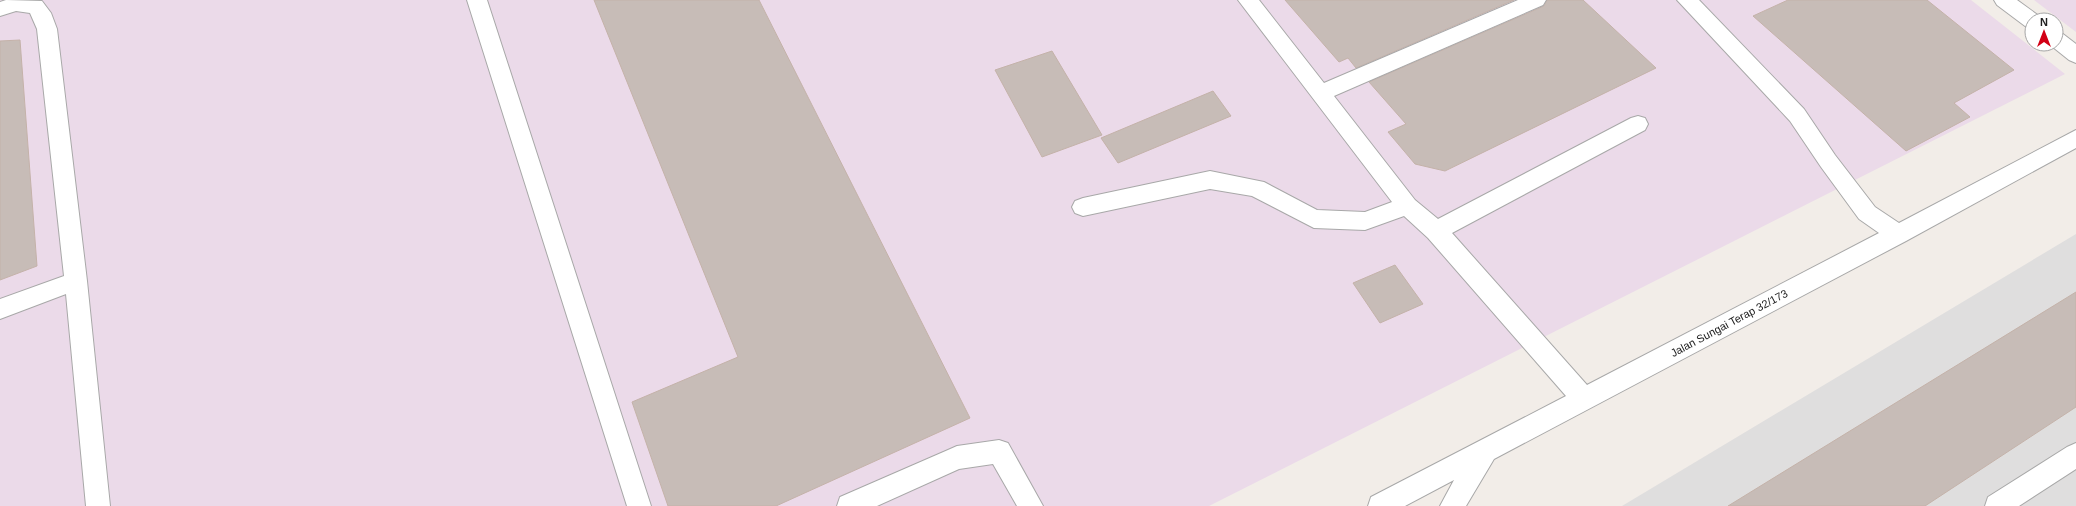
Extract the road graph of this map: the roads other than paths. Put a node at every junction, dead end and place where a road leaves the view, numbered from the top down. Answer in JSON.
{"nodes":[{"id":1,"x":477,"y":0,"type":"edge"},
{"id":2,"x":1248,"y":0,"type":"edge"},
{"id":3,"x":1536,"y":0,"type":"edge"},
{"id":4,"x":1687,"y":0,"type":"edge"},
{"id":5,"x":2004,"y":0,"type":"edge"},
{"id":6,"x":0,"y":9,"type":"edge"},
{"id":7,"x":2024,"y":15,"type":"edge"},
{"id":8,"x":2064,"y":45,"type":"edge"},
{"id":9,"x":2076,"y":54,"type":"edge"},
{"id":10,"x":1321,"y":93,"type":"junction"},
{"id":11,"x":1638,"y":124,"type":"dead end"},
{"id":12,"x":2076,"y":138,"type":"edge"},
{"id":13,"x":1408,"y":206,"type":"junction"},
{"id":14,"x":1083,"y":207,"type":"dead end"},
{"id":15,"x":1436,"y":231,"type":"junction"},
{"id":16,"x":1898,"y":234,"type":"junction"},
{"id":17,"x":76,"y":282,"type":"junction"},
{"id":18,"x":0,"y":308,"type":"edge"},
{"id":19,"x":1584,"y":399,"type":"junction"},
{"id":20,"x":1486,"y":450,"type":"junction"},
{"id":21,"x":2076,"y":455,"type":"edge"},
{"id":22,"x":1390,"y":503,"type":"edge"},
{"id":23,"x":98,"y":506,"type":"edge"},
{"id":24,"x":639,"y":506,"type":"edge"},
{"id":25,"x":849,"y":506,"type":"edge"},
{"id":26,"x":1031,"y":506,"type":"edge"},
{"id":27,"x":1452,"y":506,"type":"edge"},
{"id":28,"x":1996,"y":506,"type":"edge"}],
"edges":[{"from":1,"to":24,"type":"street"},
{"from":2,"to":10,"type":"street"},
{"from":3,"to":10,"type":"street"},
{"from":4,"to":16,"type":"street"},
{"from":5,"to":7,"type":"street"},
{"from":6,"to":17,"type":"street"},
{"from":8,"to":9,"type":"street"},
{"from":10,"to":13,"type":"street"},
{"from":11,"to":15,"type":"street"},
{"from":12,"to":16,"type":"street","name":"Jalan Sungai Terap 32/173"},
{"from":13,"to":14,"type":"street"},
{"from":13,"to":15,"type":"street"},
{"from":15,"to":19,"type":"street"},
{"from":16,"to":19,"type":"street","name":"Jalan Sungai Terap 32/173"},
{"from":17,"to":18,"type":"street"},
{"from":17,"to":23,"type":"street"},
{"from":19,"to":20,"type":"street","name":"Jalan Sungai Terap 32/173"},
{"from":20,"to":22,"type":"street","name":"Jalan Sungai Terap 32/173"},
{"from":20,"to":27,"type":"street"},
{"from":21,"to":28,"type":"street"},
{"from":25,"to":26,"type":"street"}]}
